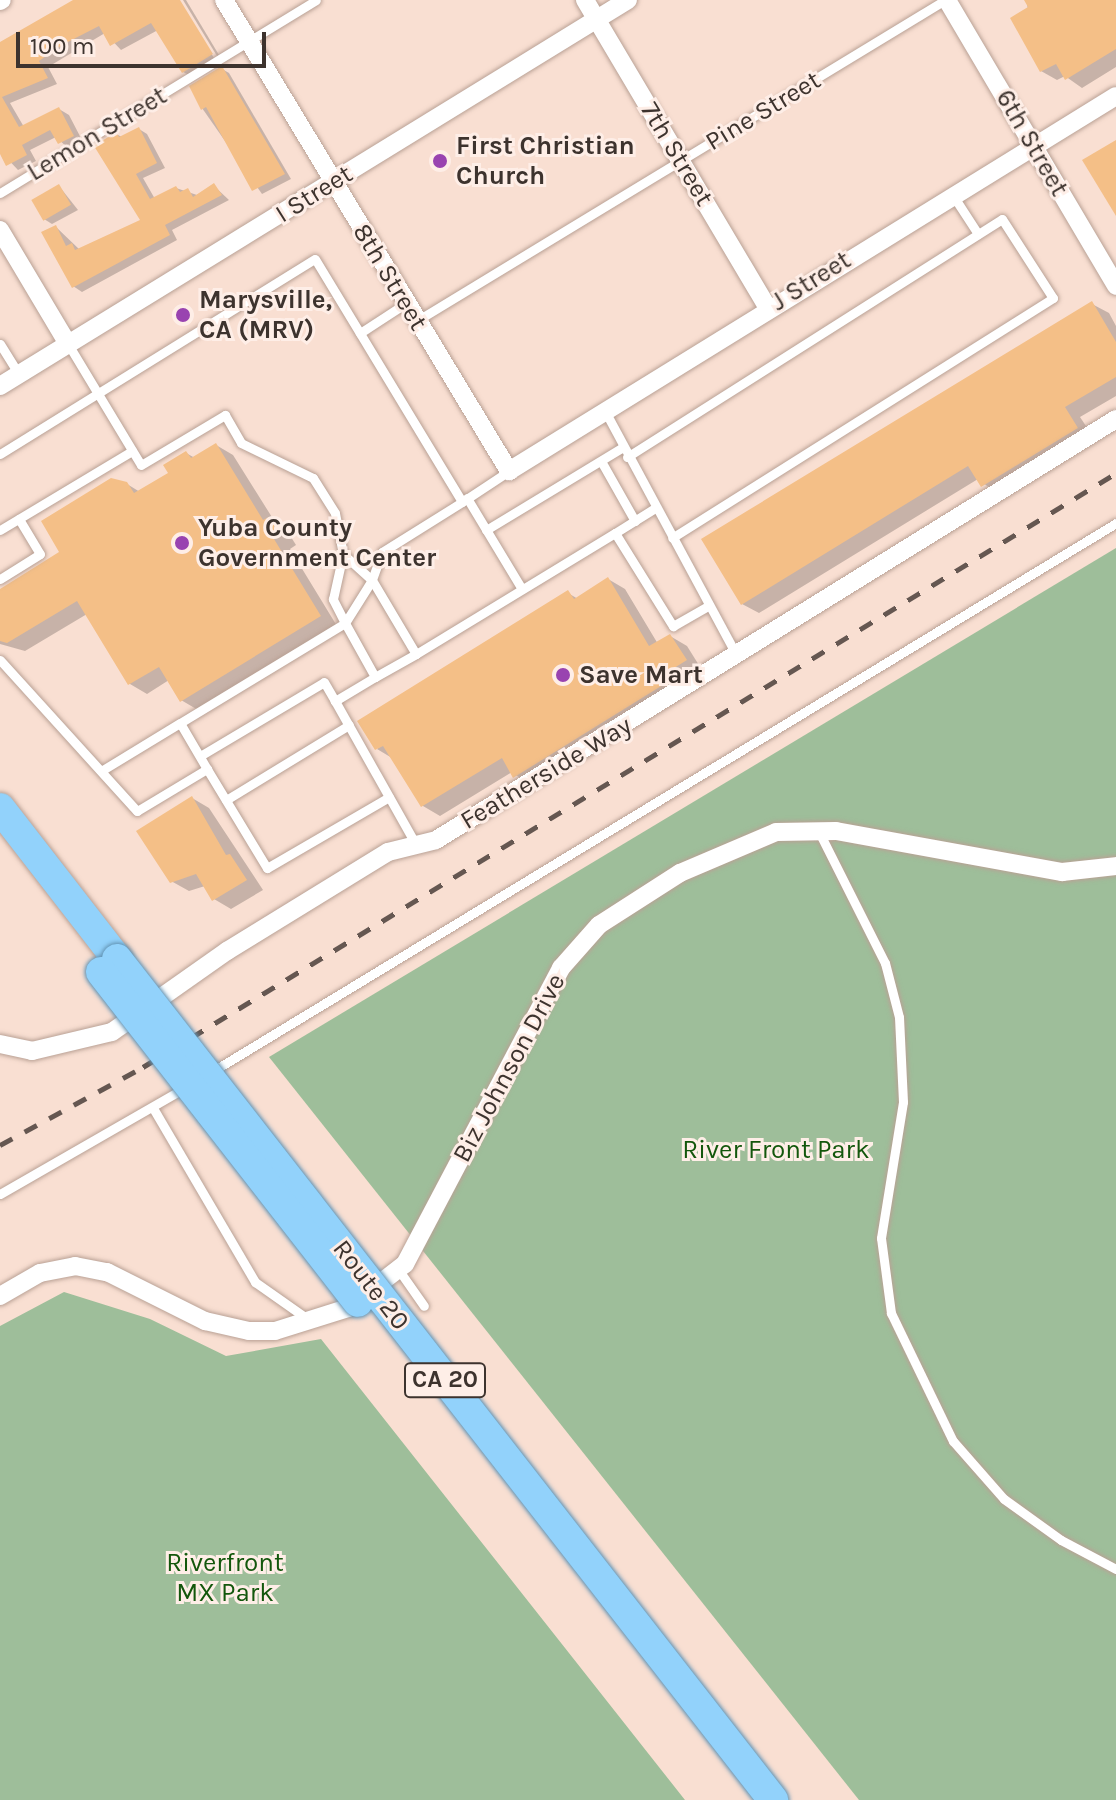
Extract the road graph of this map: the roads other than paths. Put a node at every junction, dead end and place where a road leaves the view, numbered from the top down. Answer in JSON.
{"nodes":[{"id":1,"x":224,"y":0,"type":"edge"},
{"id":2,"x":316,"y":0,"type":"edge"},
{"id":3,"x":585,"y":0,"type":"edge"},
{"id":4,"x":628,"y":0,"type":"edge"},
{"id":5,"x":946,"y":0,"type":"edge"},
{"id":6,"x":597,"y":19,"type":"junction"},
{"id":7,"x":249,"y":41,"type":"junction"},
{"id":8,"x":1116,"y":96,"type":"edge"},
{"id":9,"x":1033,"y":146,"type":"junction"},
{"id":10,"x":682,"y":160,"type":"junction"},
{"id":11,"x":334,"y":182,"type":"junction"},
{"id":12,"x":0,"y":193,"type":"edge"},
{"id":13,"x":952,"y":195,"type":"junction"},
{"id":14,"x":0,"y":230,"type":"edge"},
{"id":15,"x":978,"y":234,"type":"junction"},
{"id":16,"x":1116,"y":286,"type":"edge"},
{"id":17,"x":406,"y":303,"type":"junction"},
{"id":18,"x":768,"y":308,"type":"junction"},
{"id":19,"x":417,"y":321,"type":"junction"},
{"id":20,"x":360,"y":333,"type":"junction"},
{"id":21,"x":0,"y":344,"type":"edge"},
{"id":22,"x":68,"y":344,"type":"junction"},
{"id":23,"x":19,"y":375,"type":"junction"},
{"id":24,"x":0,"y":386,"type":"edge"},
{"id":25,"x":97,"y":394,"type":"junction"},
{"id":26,"x":605,"y":411,"type":"junction"},
{"id":27,"x":1116,"y":419,"type":"edge"},
{"id":28,"x":132,"y":451,"type":"junction"},
{"id":29,"x":625,"y":452,"type":"junction"},
{"id":30,"x":0,"y":454,"type":"edge"},
{"id":31,"x":601,"y":461,"type":"junction"},
{"id":32,"x":509,"y":471,"type":"junction"},
{"id":33,"x":464,"y":500,"type":"junction"},
{"id":34,"x":655,"y":508,"type":"junction"},
{"id":35,"x":19,"y":519,"type":"junction"},
{"id":36,"x":635,"y":521,"type":"junction"},
{"id":37,"x":1116,"y":523,"type":"edge"},
{"id":38,"x":0,"y":530,"type":"edge"},
{"id":39,"x":486,"y":530,"type":"junction"},
{"id":40,"x":615,"y":533,"type":"junction"},
{"id":41,"x":672,"y":538,"type":"junction"},
{"id":42,"x":343,"y":554,"type":"junction"},
{"id":43,"x":0,"y":579,"type":"edge"},
{"id":44,"x":372,"y":580,"type":"junction"},
{"id":45,"x":522,"y":589,"type":"junction"},
{"id":46,"x":708,"y":606,"type":"junction"},
{"id":47,"x":345,"y":623,"type":"junction"},
{"id":48,"x":416,"y":654,"type":"junction"},
{"id":49,"x":738,"y":657,"type":"junction"},
{"id":50,"x":0,"y":660,"type":"edge"},
{"id":51,"x":375,"y":677,"type":"junction"},
{"id":52,"x":335,"y":701,"type":"junction"},
{"id":53,"x":180,"y":723,"type":"junction"},
{"id":54,"x":349,"y":725,"type":"junction"},
{"id":55,"x":200,"y":756,"type":"junction"},
{"id":56,"x":207,"y":769,"type":"junction"},
{"id":57,"x":101,"y":771,"type":"junction"},
{"id":58,"x":389,"y":797,"type":"junction"},
{"id":59,"x":226,"y":800,"type":"junction"},
{"id":60,"x":0,"y":808,"type":"edge"},
{"id":61,"x":818,"y":831,"type":"junction"},
{"id":62,"x":0,"y":842,"type":"edge"},
{"id":63,"x":416,"y":846,"type":"junction"},
{"id":64,"x":1116,"y":866,"type":"edge"},
{"id":65,"x":109,"y":966,"type":"junction"},
{"id":66,"x":0,"y":1044,"type":"edge"},
{"id":67,"x":153,"y":1108,"type":"junction"},
{"id":68,"x":0,"y":1194,"type":"edge"},
{"id":69,"x":398,"y":1269,"type":"junction"},
{"id":70,"x":0,"y":1296,"type":"edge"},
{"id":71,"x":424,"y":1306,"type":"dead end"},
{"id":72,"x":309,"y":1321,"type":"junction"},
{"id":73,"x":1116,"y":1569,"type":"edge"},
{"id":74,"x":747,"y":1800,"type":"edge"},
{"id":75,"x":773,"y":1800,"type":"edge"}],
"edges":[{"from":1,"to":7,"type":"street","name":"8th Street"},
{"from":2,"to":7,"type":"lane","name":"Lemon Street"},
{"from":3,"to":6,"type":"street","name":"7th Street"},
{"from":4,"to":6,"type":"street","name":"I Street"},
{"from":5,"to":9,"type":"street","name":"6th Street"},
{"from":5,"to":10,"type":"lane","name":"Pine Street"},
{"from":6,"to":10,"type":"street","name":"7th Street"},
{"from":6,"to":11,"type":"street","name":"I Street"},
{"from":7,"to":11,"type":"street","name":"8th Street"},
{"from":7,"to":12,"type":"lane","name":"Lemon Street"},
{"from":8,"to":9,"type":"street","name":"J Street"},
{"from":9,"to":13,"type":"street","name":"J Street"},
{"from":9,"to":16,"type":"street","name":"6th Street"},
{"from":10,"to":18,"type":"street","name":"7th Street"},
{"from":10,"to":19,"type":"lane","name":"Pine Street"},
{"from":11,"to":17,"type":"street","name":"8th Street"},
{"from":11,"to":22,"type":"street","name":"I Street"},
{"from":13,"to":15,"type":"lane"},
{"from":13,"to":18,"type":"street","name":"J Street"},
{"from":14,"to":22,"type":"street"},
{"from":15,"to":29,"type":"lane"},
{"from":15,"to":41,"type":"lane"},
{"from":17,"to":19,"type":"street","name":"8th Street"},
{"from":17,"to":20,"type":"lane"},
{"from":18,"to":26,"type":"street","name":"J Street"},
{"from":19,"to":32,"type":"street","name":"8th Street"},
{"from":20,"to":25,"type":"lane"},
{"from":20,"to":33,"type":"lane"},
{"from":21,"to":23,"type":"lane"},
{"from":22,"to":23,"type":"street","name":"I Street"},
{"from":22,"to":25,"type":"lane"},
{"from":23,"to":24,"type":"street","name":"I Street"},
{"from":25,"to":28,"type":"lane"},
{"from":25,"to":30,"type":"lane"},
{"from":26,"to":29,"type":"lane"},
{"from":26,"to":32,"type":"street","name":"J Street"},
{"from":27,"to":49,"type":"street","name":"Featherside Way"},
{"from":28,"to":35,"type":"lane"},
{"from":28,"to":42,"type":"lane"},
{"from":29,"to":31,"type":"lane"},
{"from":29,"to":34,"type":"lane"},
{"from":31,"to":36,"type":"lane"},
{"from":31,"to":39,"type":"lane"},
{"from":32,"to":33,"type":"lane"},
{"from":33,"to":39,"type":"lane"},
{"from":33,"to":44,"type":"lane"},
{"from":34,"to":36,"type":"lane"},
{"from":34,"to":41,"type":"lane"},
{"from":35,"to":38,"type":"lane"},
{"from":35,"to":43,"type":"lane"},
{"from":36,"to":40,"type":"lane"},
{"from":37,"to":67,"type":"lane"},
{"from":39,"to":45,"type":"lane"},
{"from":40,"to":45,"type":"lane"},
{"from":40,"to":46,"type":"lane"},
{"from":41,"to":46,"type":"lane"},
{"from":42,"to":44,"type":"lane"},
{"from":42,"to":47,"type":"lane"},
{"from":44,"to":47,"type":"lane"},
{"from":44,"to":48,"type":"lane"},
{"from":45,"to":48,"type":"lane"},
{"from":46,"to":49,"type":"lane"},
{"from":47,"to":51,"type":"lane"},
{"from":47,"to":53,"type":"lane"},
{"from":48,"to":51,"type":"lane"},
{"from":49,"to":63,"type":"street","name":"Featherside Way"},
{"from":50,"to":57,"type":"lane"},
{"from":51,"to":52,"type":"lane"},
{"from":52,"to":54,"type":"lane"},
{"from":52,"to":55,"type":"lane"},
{"from":53,"to":55,"type":"lane"},
{"from":53,"to":57,"type":"lane"},
{"from":54,"to":58,"type":"lane"},
{"from":54,"to":59,"type":"lane"},
{"from":55,"to":56,"type":"lane"},
{"from":56,"to":57,"type":"lane"},
{"from":56,"to":59,"type":"lane"},
{"from":58,"to":59,"type":"lane"},
{"from":58,"to":63,"type":"lane"},
{"from":60,"to":65,"type":"highway","number":"CA 20"},
{"from":61,"to":64,"type":"street","name":"Biz Johnson Drive"},
{"from":61,"to":69,"type":"street","name":"Biz Johnson Drive"},
{"from":61,"to":73,"type":"lane"},
{"from":62,"to":65,"type":"highway","number":"CA 20"},
{"from":63,"to":66,"type":"street","name":"Featherside Way"},
{"from":65,"to":74,"type":"highway","name":"Route 20","number":"CA 20","bridge":true},
{"from":65,"to":75,"type":"highway","name":"Route 20","number":"CA 20","bridge":true},
{"from":67,"to":68,"type":"lane"},
{"from":67,"to":72,"type":"lane"},
{"from":69,"to":71,"type":"lane"},
{"from":69,"to":72,"type":"street","name":"Biz Johnson Drive"},
{"from":70,"to":72,"type":"street","name":"Biz Johnson Drive"}]}
